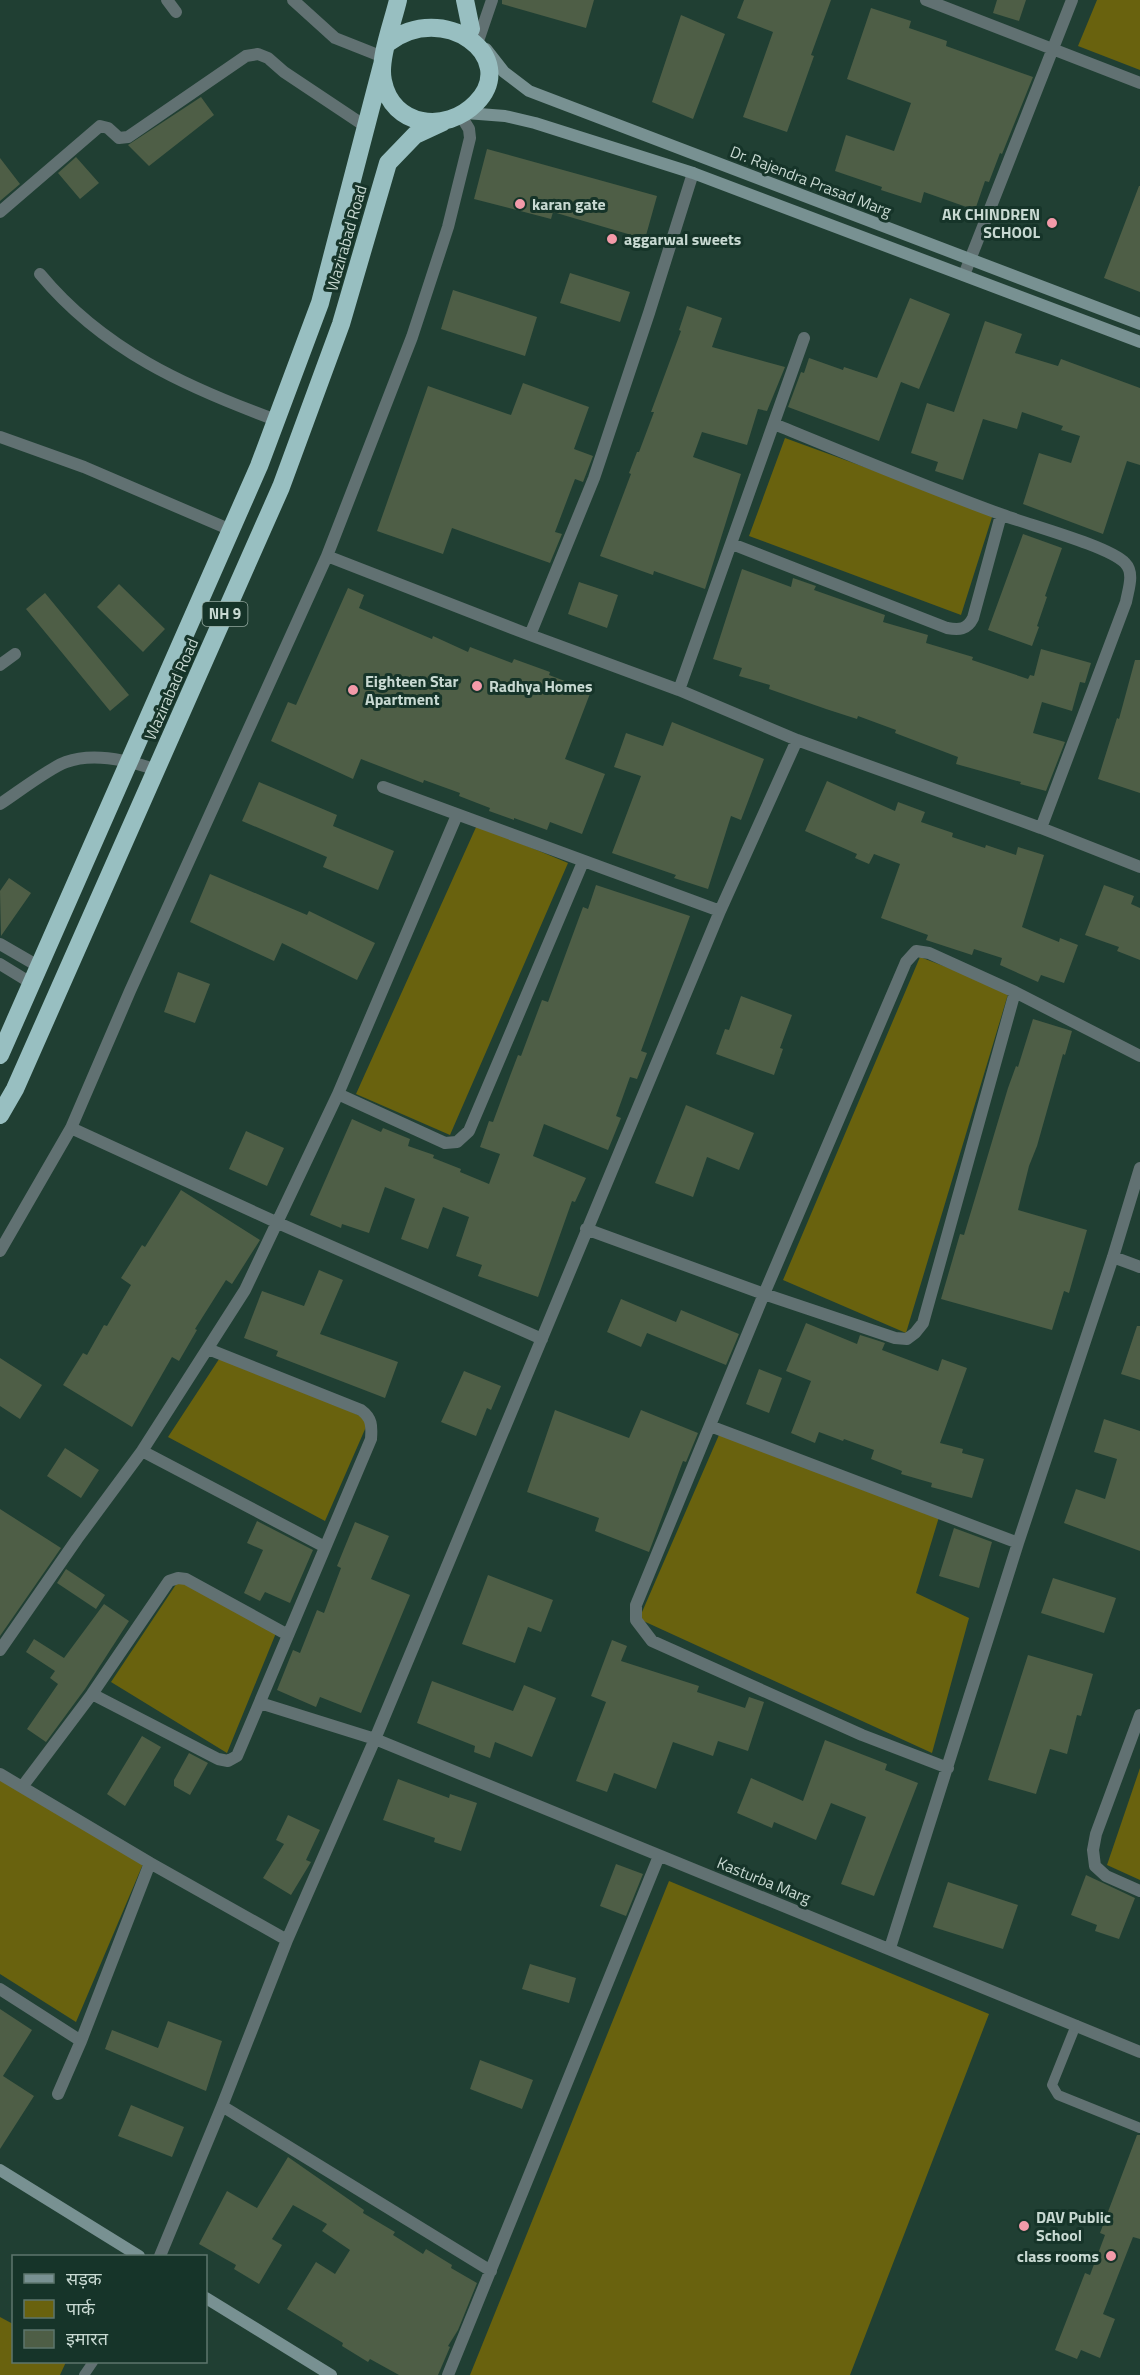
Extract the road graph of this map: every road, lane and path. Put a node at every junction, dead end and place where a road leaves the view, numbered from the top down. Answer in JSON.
{"nodes":[{"id":1,"x":167,"y":0,"type":"edge"},
{"id":2,"x":293,"y":0,"type":"edge"},
{"id":3,"x":398,"y":0,"type":"edge"},
{"id":4,"x":465,"y":0,"type":"edge"},
{"id":5,"x":492,"y":0,"type":"edge"},
{"id":6,"x":926,"y":0,"type":"edge"},
{"id":7,"x":1072,"y":0,"type":"edge"},
{"id":8,"x":176,"y":12,"type":"dead end"},
{"id":9,"x":479,"y":38,"type":"junction"},
{"id":10,"x":1053,"y":49,"type":"junction"},
{"id":11,"x":384,"y":55,"type":"junction"},
{"id":12,"x":1140,"y":83,"type":"edge"},
{"id":13,"x":463,"y":115,"type":"junction"},
{"id":14,"x":443,"y":122,"type":"junction"},
{"id":15,"x":365,"y":126,"type":"junction"},
{"id":16,"x":693,"y":173,"type":"junction"},
{"id":17,"x":0,"y":212,"type":"edge"},
{"id":18,"x":971,"y":259,"type":"junction"},
{"id":19,"x":40,"y":274,"type":"dead end"},
{"id":20,"x":964,"y":275,"type":"junction"},
{"id":21,"x":1140,"y":324,"type":"edge"},
{"id":22,"x":804,"y":338,"type":"dead end"},
{"id":23,"x":1140,"y":342,"type":"edge"},
{"id":24,"x":276,"y":420,"type":"junction"},
{"id":25,"x":774,"y":424,"type":"junction"},
{"id":26,"x":0,"y":436,"type":"edge"},
{"id":27,"x":1002,"y":515,"type":"junction"},
{"id":28,"x":231,"y":530,"type":"junction"},
{"id":29,"x":732,"y":544,"type":"junction"},
{"id":30,"x":327,"y":556,"type":"junction"},
{"id":31,"x":530,"y":635,"type":"junction"},
{"id":32,"x":15,"y":654,"type":"dead end"},
{"id":33,"x":0,"y":665,"type":"edge"},
{"id":34,"x":679,"y":690,"type":"junction"},
{"id":35,"x":797,"y":740,"type":"junction"},
{"id":36,"x":130,"y":760,"type":"junction"},
{"id":37,"x":157,"y":770,"type":"junction"},
{"id":38,"x":383,"y":787,"type":"dead end"},
{"id":39,"x":0,"y":804,"type":"edge"},
{"id":40,"x":457,"y":814,"type":"junction"},
{"id":41,"x":1041,"y":828,"type":"junction"},
{"id":42,"x":583,"y":862,"type":"junction"},
{"id":43,"x":1140,"y":867,"type":"edge"},
{"id":44,"x":720,"y":911,"type":"junction"},
{"id":45,"x":0,"y":944,"type":"edge"},
{"id":46,"x":0,"y":964,"type":"edge"},
{"id":47,"x":34,"y":975,"type":"junction"},
{"id":48,"x":1015,"y":992,"type":"junction"},
{"id":49,"x":0,"y":1055,"type":"edge"},
{"id":50,"x":1140,"y":1056,"type":"edge"},
{"id":51,"x":338,"y":1094,"type":"junction"},
{"id":52,"x":0,"y":1115,"type":"edge"},
{"id":53,"x":71,"y":1128,"type":"junction"},
{"id":54,"x":1140,"y":1168,"type":"edge"},
{"id":55,"x":278,"y":1223,"type":"junction"},
{"id":56,"x":586,"y":1229,"type":"junction"},
{"id":57,"x":0,"y":1251,"type":"edge"},
{"id":58,"x":1113,"y":1257,"type":"junction"},
{"id":59,"x":1140,"y":1267,"type":"edge"},
{"id":60,"x":764,"y":1294,"type":"junction"},
{"id":61,"x":542,"y":1339,"type":"junction"},
{"id":62,"x":208,"y":1349,"type":"junction"},
{"id":63,"x":710,"y":1426,"type":"junction"},
{"id":64,"x":142,"y":1450,"type":"junction"},
{"id":65,"x":1018,"y":1543,"type":"junction"},
{"id":66,"x":325,"y":1547,"type":"junction"},
{"id":67,"x":288,"y":1635,"type":"junction"},
{"id":68,"x":0,"y":1650,"type":"edge"},
{"id":69,"x":92,"y":1694,"type":"junction"},
{"id":70,"x":260,"y":1703,"type":"junction"},
{"id":71,"x":1140,"y":1715,"type":"edge"},
{"id":72,"x":375,"y":1739,"type":"junction"},
{"id":73,"x":948,"y":1768,"type":"junction"},
{"id":74,"x":0,"y":1773,"type":"edge"},
{"id":75,"x":22,"y":1787,"type":"junction"},
{"id":76,"x":659,"y":1856,"type":"junction"},
{"id":77,"x":150,"y":1863,"type":"junction"},
{"id":78,"x":1140,"y":1891,"type":"edge"},
{"id":79,"x":287,"y":1940,"type":"junction"},
{"id":80,"x":890,"y":1948,"type":"junction"},
{"id":81,"x":0,"y":1989,"type":"edge"},
{"id":82,"x":1076,"y":2025,"type":"junction"},
{"id":83,"x":81,"y":2041,"type":"junction"},
{"id":84,"x":1140,"y":2052,"type":"edge"},
{"id":85,"x":58,"y":2094,"type":"dead end"},
{"id":86,"x":222,"y":2106,"type":"junction"},
{"id":87,"x":1140,"y":2128,"type":"edge"},
{"id":88,"x":0,"y":2170,"type":"edge"},
{"id":89,"x":137,"y":2255,"type":"edge"},
{"id":90,"x":160,"y":2255,"type":"edge"},
{"id":91,"x":491,"y":2271,"type":"junction"},
{"id":92,"x":207,"y":2299,"type":"edge"},
{"id":93,"x":331,"y":2375,"type":"edge"},
{"id":94,"x":448,"y":2375,"type":"edge"}],
"edges":[{"from":1,"to":8,"type":"street"},
{"from":2,"to":11,"type":"street"},
{"from":3,"to":11,"type":"highway","name":"Wazirabad Road"},
{"from":4,"to":9,"type":"highway"},
{"from":5,"to":9,"type":"street"},
{"from":6,"to":10,"type":"street"},
{"from":7,"to":10,"type":"street"},
{"from":9,"to":11,"type":"highway"},
{"from":9,"to":13,"type":"highway"},
{"from":9,"to":18,"type":"main road","name":"Dr. Rajendra Prasad Marg"},
{"from":10,"to":12,"type":"street"},
{"from":10,"to":18,"type":"street"},
{"from":11,"to":14,"type":"highway"},
{"from":11,"to":15,"type":"highway","name":"Wazirabad Road"},
{"from":13,"to":14,"type":"highway"},
{"from":13,"to":16,"type":"main road","name":"Dr. Rajendra Prasad Marg"},
{"from":13,"to":30,"type":"street"},
{"from":14,"to":37,"type":"highway","name":"Wazirabad Road","number":"NH 9"},
{"from":15,"to":17,"type":"street"},
{"from":15,"to":24,"type":"highway","name":"Wazirabad Road"},
{"from":16,"to":20,"type":"main road","name":"Dr. Rajendra Prasad Marg"},
{"from":16,"to":31,"type":"street"},
{"from":18,"to":20,"type":"street"},
{"from":18,"to":21,"type":"main road","name":"Dr. Rajendra Prasad Marg"},
{"from":19,"to":24,"type":"street"},
{"from":20,"to":23,"type":"main road","name":"Dr. Rajendra Prasad Marg"},
{"from":22,"to":25,"type":"street"},
{"from":24,"to":28,"type":"highway","name":"Wazirabad Road"},
{"from":25,"to":27,"type":"street"},
{"from":25,"to":29,"type":"street"},
{"from":26,"to":28,"type":"street"},
{"from":27,"to":29,"type":"street"},
{"from":27,"to":41,"type":"street"},
{"from":28,"to":36,"type":"highway","name":"Wazirabad Road"},
{"from":29,"to":34,"type":"street"},
{"from":30,"to":31,"type":"street"},
{"from":30,"to":53,"type":"street"},
{"from":31,"to":34,"type":"street"},
{"from":32,"to":33,"type":"street"},
{"from":34,"to":35,"type":"street"},
{"from":35,"to":41,"type":"street"},
{"from":35,"to":44,"type":"street"},
{"from":36,"to":37,"type":"street"},
{"from":36,"to":39,"type":"street"},
{"from":36,"to":47,"type":"highway","name":"Wazirabad Road"},
{"from":37,"to":52,"type":"highway","name":"Wazirabad Road","number":"NH 9"},
{"from":38,"to":40,"type":"street"},
{"from":40,"to":42,"type":"street"},
{"from":40,"to":51,"type":"street"},
{"from":41,"to":43,"type":"street"},
{"from":42,"to":44,"type":"street"},
{"from":42,"to":51,"type":"street"},
{"from":44,"to":56,"type":"street"},
{"from":45,"to":47,"type":"street"},
{"from":46,"to":47,"type":"street"},
{"from":47,"to":49,"type":"highway","name":"Wazirabad Road"},
{"from":48,"to":50,"type":"street"},
{"from":48,"to":60,"type":"street"},
{"from":48,"to":60,"type":"street"},
{"from":51,"to":55,"type":"street"},
{"from":53,"to":55,"type":"street"},
{"from":53,"to":57,"type":"street"},
{"from":54,"to":58,"type":"street"},
{"from":55,"to":61,"type":"street"},
{"from":55,"to":62,"type":"street"},
{"from":56,"to":60,"type":"street"},
{"from":56,"to":61,"type":"street"},
{"from":58,"to":59,"type":"street"},
{"from":58,"to":65,"type":"street"},
{"from":60,"to":63,"type":"street"},
{"from":61,"to":72,"type":"street"},
{"from":62,"to":64,"type":"street"},
{"from":62,"to":66,"type":"street"},
{"from":63,"to":65,"type":"street"},
{"from":63,"to":73,"type":"street"},
{"from":64,"to":66,"type":"street"},
{"from":64,"to":68,"type":"street"},
{"from":65,"to":73,"type":"street"},
{"from":66,"to":67,"type":"street"},
{"from":67,"to":69,"type":"street"},
{"from":67,"to":70,"type":"street"},
{"from":69,"to":70,"type":"street"},
{"from":69,"to":75,"type":"street"},
{"from":70,"to":72,"type":"street","name":"Kasturba Marg"},
{"from":71,"to":78,"type":"street"},
{"from":72,"to":76,"type":"street","name":"Kasturba Marg"},
{"from":72,"to":79,"type":"street"},
{"from":73,"to":80,"type":"street"},
{"from":74,"to":75,"type":"street"},
{"from":75,"to":77,"type":"street"},
{"from":76,"to":80,"type":"street","name":"Kasturba Marg"},
{"from":76,"to":91,"type":"street"},
{"from":77,"to":79,"type":"street"},
{"from":77,"to":83,"type":"street"},
{"from":79,"to":86,"type":"street"},
{"from":80,"to":82,"type":"street","name":"Kasturba Marg"},
{"from":81,"to":83,"type":"street"},
{"from":82,"to":84,"type":"street","name":"Kasturba Marg"},
{"from":82,"to":87,"type":"lane"},
{"from":83,"to":85,"type":"street"},
{"from":86,"to":90,"type":"street"},
{"from":86,"to":91,"type":"street"},
{"from":88,"to":89,"type":"main road"},
{"from":91,"to":94,"type":"street"},
{"from":92,"to":93,"type":"main road"}]}
